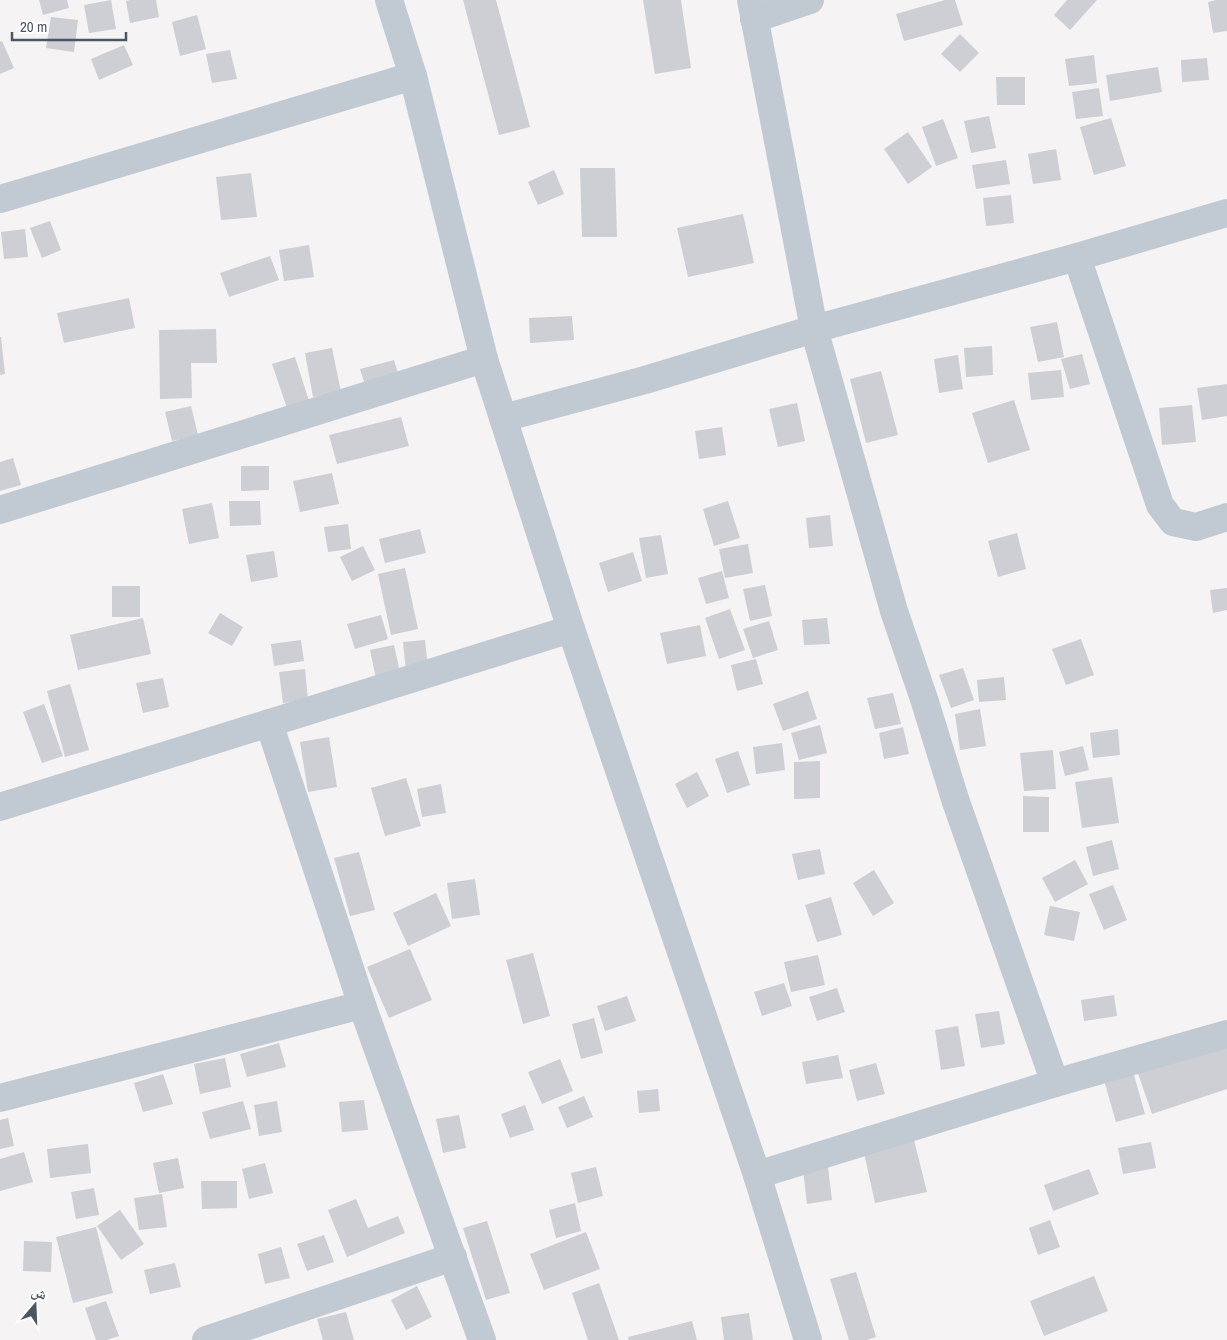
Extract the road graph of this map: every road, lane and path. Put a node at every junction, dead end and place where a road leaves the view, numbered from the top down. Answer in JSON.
{"nodes":[{"id":1,"x":389,"y":0,"type":"edge"},
{"id":2,"x":810,"y":0,"type":"edge"},
{"id":3,"x":752,"y":9,"type":"edge"},
{"id":4,"x":413,"y":76,"type":"junction"},
{"id":5,"x":0,"y":199,"type":"edge"},
{"id":6,"x":1227,"y":213,"type":"edge"},
{"id":7,"x":1077,"y":257,"type":"junction"},
{"id":8,"x":814,"y":329,"type":"junction"},
{"id":9,"x":484,"y":359,"type":"junction"},
{"id":10,"x":503,"y":418,"type":"junction"},
{"id":11,"x":0,"y":510,"type":"edge"},
{"id":12,"x":1227,"y":517,"type":"edge"},
{"id":13,"x":571,"y":629,"type":"junction"},
{"id":14,"x":269,"y":723,"type":"junction"},
{"id":15,"x":0,"y":807,"type":"edge"},
{"id":16,"x":362,"y":1005,"type":"junction"},
{"id":17,"x":1227,"y":1034,"type":"edge"},
{"id":18,"x":1055,"y":1083,"type":"junction"},
{"id":19,"x":0,"y":1098,"type":"edge"},
{"id":20,"x":757,"y":1175,"type":"junction"},
{"id":21,"x":453,"y":1257,"type":"junction"},
{"id":22,"x":206,"y":1340,"type":"edge"},
{"id":23,"x":482,"y":1340,"type":"edge"},
{"id":24,"x":808,"y":1340,"type":"edge"}],
"edges":[{"from":1,"to":4,"type":"street"},
{"from":2,"to":3,"type":"street"},
{"from":3,"to":8,"type":"street"},
{"from":4,"to":5,"type":"street"},
{"from":4,"to":9,"type":"street"},
{"from":6,"to":7,"type":"street"},
{"from":7,"to":8,"type":"street"},
{"from":7,"to":12,"type":"street"},
{"from":8,"to":10,"type":"street"},
{"from":8,"to":18,"type":"street"},
{"from":9,"to":10,"type":"street"},
{"from":9,"to":11,"type":"street"},
{"from":10,"to":13,"type":"street"},
{"from":13,"to":14,"type":"street"},
{"from":13,"to":20,"type":"street"},
{"from":14,"to":15,"type":"street"},
{"from":14,"to":16,"type":"street"},
{"from":16,"to":19,"type":"street"},
{"from":16,"to":21,"type":"street"},
{"from":17,"to":18,"type":"street"},
{"from":18,"to":20,"type":"street"},
{"from":20,"to":24,"type":"street"},
{"from":21,"to":22,"type":"street"},
{"from":21,"to":23,"type":"street"}]}
